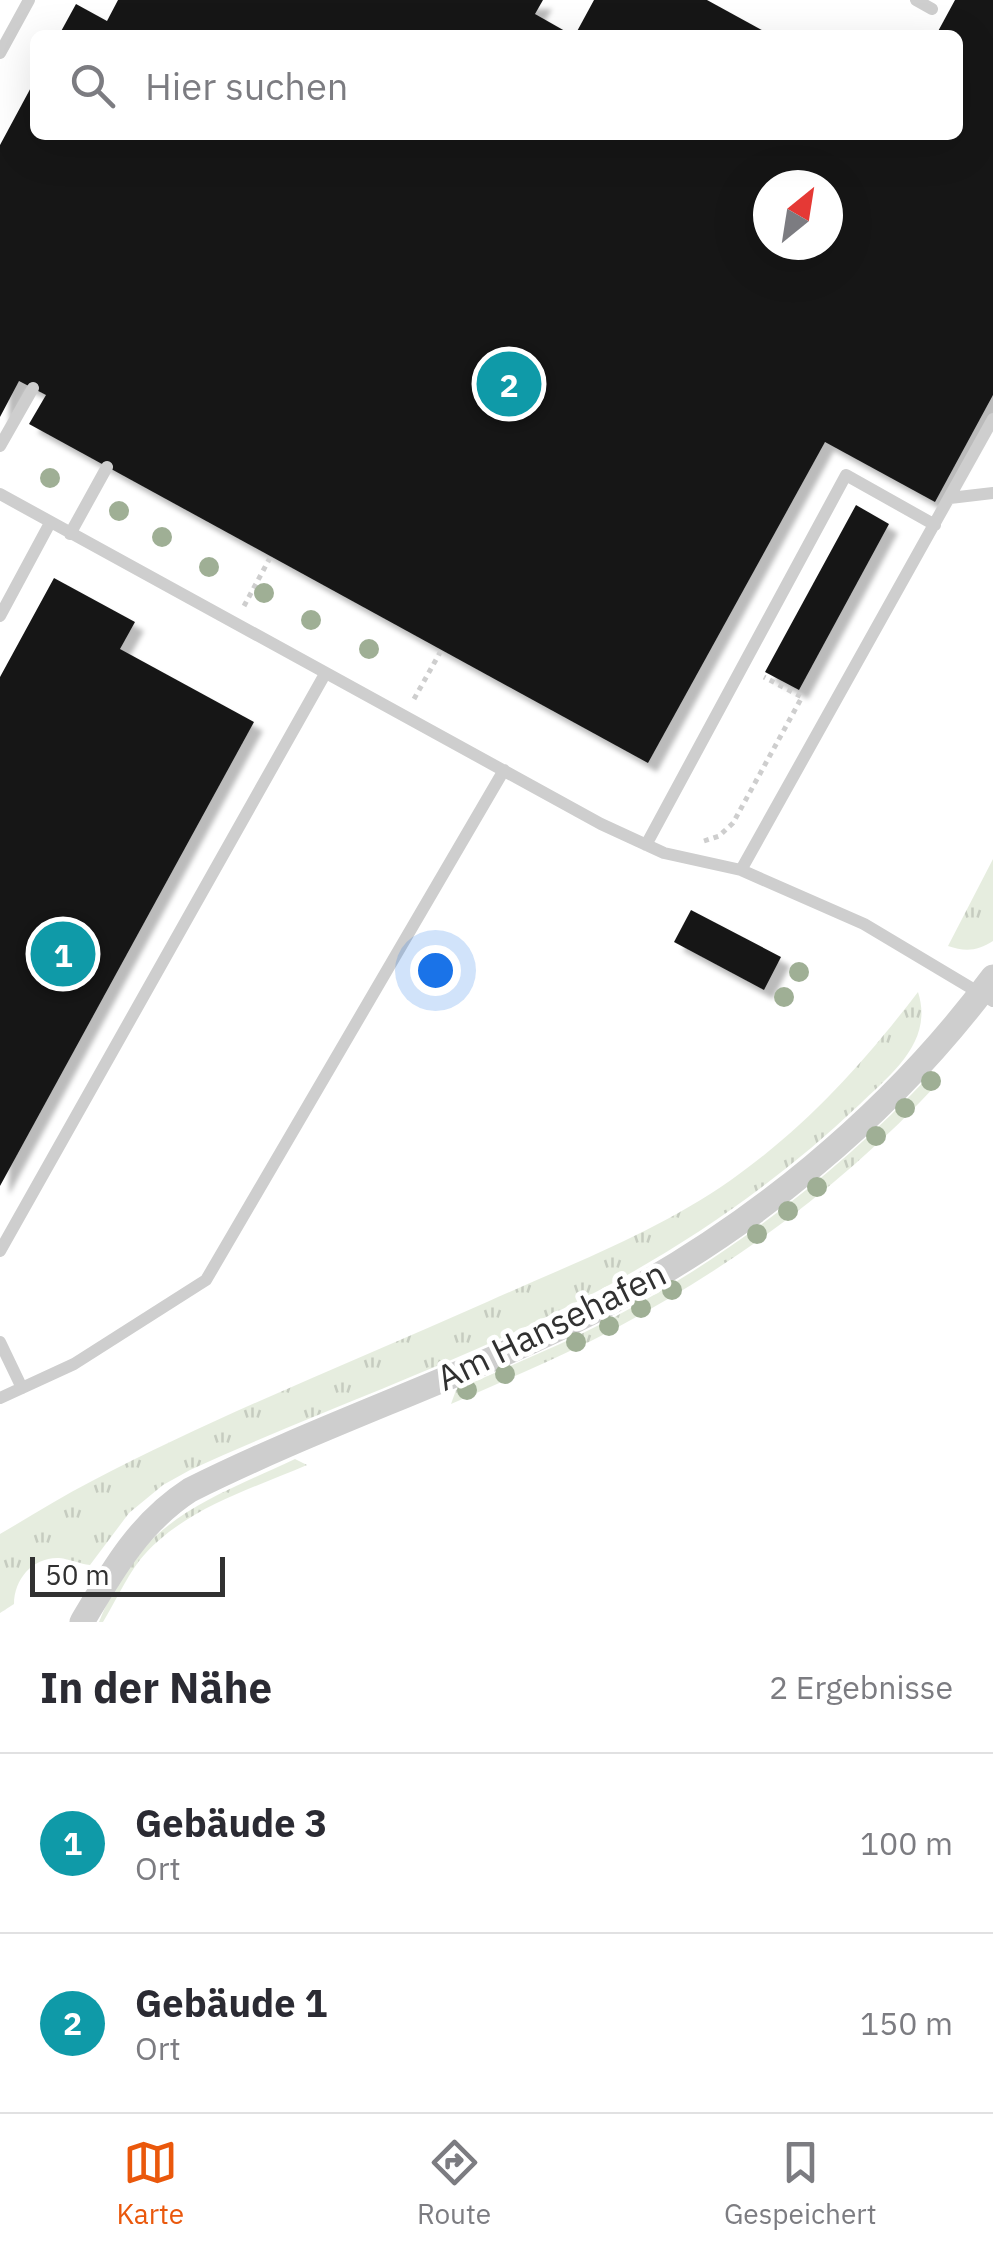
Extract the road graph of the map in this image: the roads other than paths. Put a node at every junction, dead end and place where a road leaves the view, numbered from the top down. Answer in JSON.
{"nodes":[{"id":1,"x":29,"y":0,"type":"edge"},
{"id":2,"x":916,"y":0,"type":"edge"},
{"id":3,"x":932,"y":9,"type":"dead end"},
{"id":4,"x":0,"y":53,"type":"edge"},
{"id":5,"x":32,"y":388,"type":"dead end"},
{"id":6,"x":993,"y":419,"type":"edge"},
{"id":7,"x":0,"y":446,"type":"edge"},
{"id":8,"x":107,"y":467,"type":"dead end"},
{"id":9,"x":993,"y":493,"type":"edge"},
{"id":10,"x":0,"y":494,"type":"edge"},
{"id":11,"x":950,"y":498,"type":"junction"},
{"id":12,"x":50,"y":523,"type":"junction"},
{"id":13,"x":935,"y":525,"type":"junction"},
{"id":14,"x":70,"y":534,"type":"junction"},
{"id":15,"x":0,"y":616,"type":"edge"},
{"id":16,"x":325,"y":674,"type":"junction"},
{"id":17,"x":504,"y":770,"type":"junction"},
{"id":18,"x":646,"y":845,"type":"junction"},
{"id":19,"x":741,"y":870,"type":"junction"},
{"id":20,"x":989,"y":990,"type":"edge"},
{"id":21,"x":0,"y":1252,"type":"edge"},
{"id":22,"x":0,"y":1342,"type":"edge"},
{"id":23,"x":22,"y":1388,"type":"junction"},
{"id":24,"x":0,"y":1398,"type":"edge"},
{"id":25,"x":82,"y":1622,"type":"edge"}],
"edges":[{"from":1,"to":4,"type":"lane"},
{"from":2,"to":3,"type":"lane"},
{"from":5,"to":7,"type":"lane"},
{"from":6,"to":11,"type":"lane"},
{"from":8,"to":14,"type":"lane"},
{"from":9,"to":11,"type":"lane"},
{"from":10,"to":12,"type":"lane"},
{"from":11,"to":13,"type":"lane"},
{"from":12,"to":14,"type":"lane"},
{"from":12,"to":15,"type":"lane"},
{"from":13,"to":18,"type":"lane"},
{"from":13,"to":19,"type":"lane"},
{"from":14,"to":16,"type":"lane"},
{"from":16,"to":17,"type":"lane"},
{"from":16,"to":21,"type":"lane"},
{"from":17,"to":18,"type":"lane"},
{"from":17,"to":23,"type":"lane"},
{"from":18,"to":19,"type":"lane"},
{"from":19,"to":20,"type":"lane"},
{"from":20,"to":25,"type":"street","name":"Am Hansehafen"},
{"from":22,"to":23,"type":"lane"},
{"from":23,"to":24,"type":"lane"}]}
